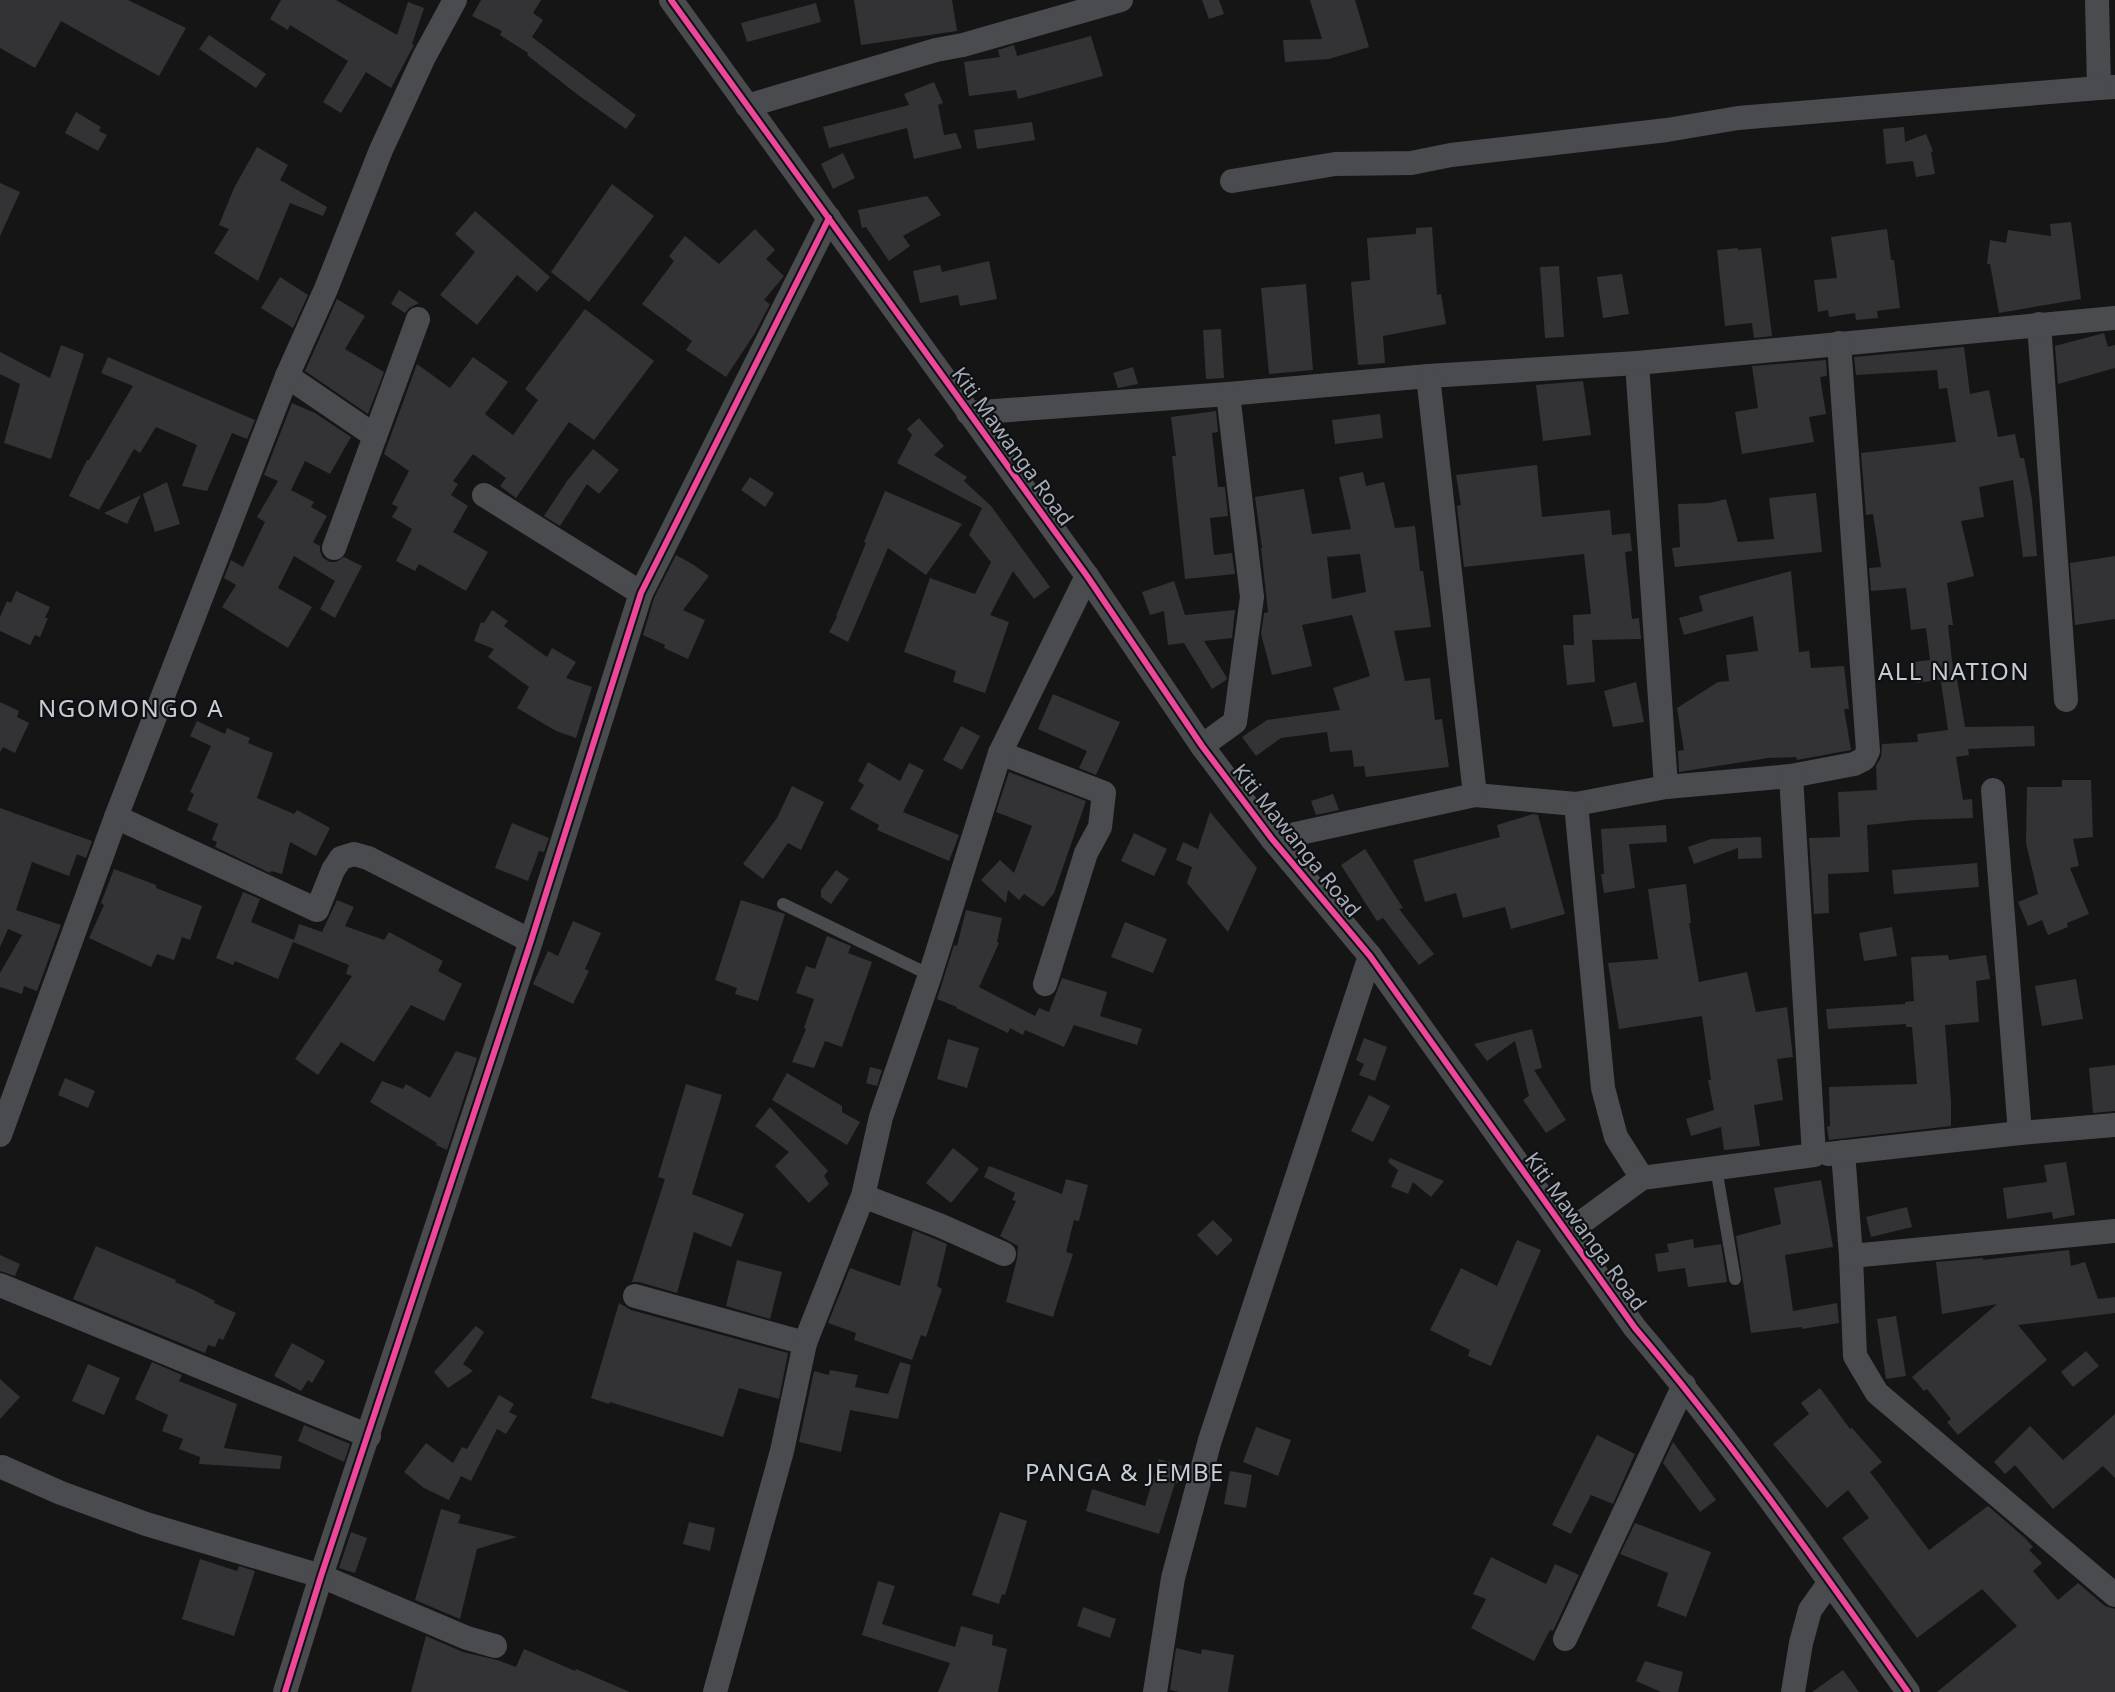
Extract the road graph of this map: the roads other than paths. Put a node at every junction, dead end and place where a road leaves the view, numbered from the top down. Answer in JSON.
{"nodes":[{"id":1,"x":670,"y":0,"type":"edge"},
{"id":2,"x":1121,"y":0,"type":"edge"},
{"id":3,"x":2097,"y":0,"type":"edge"},
{"id":4,"x":447,"y":4,"type":"edge"},
{"id":5,"x":2107,"y":87,"type":"edge"},
{"id":6,"x":747,"y":105,"type":"junction"},
{"id":7,"x":1232,"y":181,"type":"dead end"},
{"id":8,"x":829,"y":218,"type":"junction"},
{"id":9,"x":2115,"y":318,"type":"edge"},
{"id":10,"x":418,"y":319,"type":"dead end"},
{"id":11,"x":2039,"y":324,"type":"junction"},
{"id":12,"x":1839,"y":343,"type":"junction"},
{"id":13,"x":1637,"y":363,"type":"junction"},
{"id":14,"x":287,"y":376,"type":"junction"},
{"id":15,"x":1428,"y":376,"type":"junction"},
{"id":16,"x":1228,"y":394,"type":"junction"},
{"id":17,"x":969,"y":412,"type":"junction"},
{"id":18,"x":375,"y":436,"type":"junction"},
{"id":19,"x":484,"y":495,"type":"dead end"},
{"id":20,"x":334,"y":548,"type":"dead end"},
{"id":21,"x":1087,"y":576,"type":"junction"},
{"id":22,"x":641,"y":594,"type":"junction"},
{"id":23,"x":2066,"y":700,"type":"dead end"},
{"id":24,"x":1202,"y":746,"type":"junction"},
{"id":25,"x":1000,"y":753,"type":"junction"},
{"id":26,"x":1791,"y":776,"type":"junction"},
{"id":27,"x":1666,"y":787,"type":"junction"},
{"id":28,"x":1993,"y":790,"type":"dead end"},
{"id":29,"x":1475,"y":795,"type":"junction"},
{"id":30,"x":1576,"y":804,"type":"junction"},
{"id":31,"x":116,"y":817,"type":"junction"},
{"id":32,"x":1272,"y":839,"type":"junction"},
{"id":33,"x":783,"y":904,"type":"dead end"},
{"id":34,"x":531,"y":941,"type":"junction"},
{"id":35,"x":1370,"y":956,"type":"junction"},
{"id":36,"x":930,"y":975,"type":"junction"},
{"id":37,"x":1045,"y":984,"type":"dead end"},
{"id":38,"x":2115,"y":1125,"type":"edge"},
{"id":39,"x":2020,"y":1132,"type":"junction"},
{"id":40,"x":0,"y":1136,"type":"edge"},
{"id":41,"x":1843,"y":1152,"type":"junction"},
{"id":42,"x":1814,"y":1155,"type":"junction"},
{"id":43,"x":1716,"y":1168,"type":"junction"},
{"id":44,"x":1642,"y":1178,"type":"junction"},
{"id":45,"x":862,"y":1196,"type":"junction"},
{"id":46,"x":2115,"y":1231,"type":"edge"},
{"id":47,"x":1567,"y":1233,"type":"junction"},
{"id":48,"x":1004,"y":1254,"type":"dead end"},
{"id":49,"x":1851,"y":1256,"type":"junction"},
{"id":50,"x":1735,"y":1279,"type":"dead end"},
{"id":51,"x":0,"y":1285,"type":"edge"},
{"id":52,"x":635,"y":1296,"type":"dead end"},
{"id":53,"x":805,"y":1343,"type":"junction"},
{"id":54,"x":1684,"y":1385,"type":"junction"},
{"id":55,"x":369,"y":1436,"type":"junction"},
{"id":56,"x":2,"y":1467,"type":"dead end"},
{"id":57,"x":321,"y":1576,"type":"junction"},
{"id":58,"x":1830,"y":1582,"type":"junction"},
{"id":59,"x":2112,"y":1587,"type":"edge"},
{"id":60,"x":1565,"y":1639,"type":"dead end"},
{"id":61,"x":495,"y":1646,"type":"dead end"},
{"id":62,"x":285,"y":1692,"type":"edge"},
{"id":63,"x":715,"y":1692,"type":"edge"},
{"id":64,"x":1155,"y":1692,"type":"edge"},
{"id":65,"x":1793,"y":1692,"type":"edge"},
{"id":66,"x":1908,"y":1692,"type":"edge"}],
"edges":[{"from":1,"to":6,"type":"street","name":"Kiti Mawanga Road"},
{"from":2,"to":6,"type":"street"},
{"from":3,"to":5,"type":"street"},
{"from":4,"to":14,"type":"street"},
{"from":5,"to":7,"type":"street"},
{"from":6,"to":8,"type":"street","name":"Kiti Mawanga Road"},
{"from":8,"to":17,"type":"street","name":"Kiti Mawanga Road"},
{"from":8,"to":22,"type":"street"},
{"from":9,"to":11,"type":"street"},
{"from":10,"to":18,"type":"street"},
{"from":11,"to":12,"type":"street"},
{"from":11,"to":23,"type":"street"},
{"from":12,"to":13,"type":"street"},
{"from":12,"to":26,"type":"street"},
{"from":13,"to":15,"type":"street"},
{"from":13,"to":27,"type":"street"},
{"from":14,"to":18,"type":"street"},
{"from":14,"to":31,"type":"street"},
{"from":15,"to":16,"type":"street"},
{"from":15,"to":29,"type":"street"},
{"from":16,"to":17,"type":"street"},
{"from":16,"to":24,"type":"street"},
{"from":17,"to":21,"type":"street","name":"Kiti Mawanga Road"},
{"from":18,"to":20,"type":"street"},
{"from":19,"to":22,"type":"street"},
{"from":21,"to":24,"type":"street","name":"Kiti Mawanga Road"},
{"from":21,"to":25,"type":"street"},
{"from":22,"to":34,"type":"street"},
{"from":24,"to":32,"type":"street","name":"Kiti Mawanga Road"},
{"from":25,"to":36,"type":"street"},
{"from":25,"to":37,"type":"street"},
{"from":26,"to":27,"type":"street"},
{"from":26,"to":42,"type":"street"},
{"from":27,"to":30,"type":"street"},
{"from":28,"to":39,"type":"street"},
{"from":29,"to":30,"type":"street"},
{"from":29,"to":32,"type":"street"},
{"from":30,"to":44,"type":"street"},
{"from":31,"to":34,"type":"street"},
{"from":31,"to":40,"type":"street"},
{"from":32,"to":35,"type":"street","name":"Kiti Mawanga Road"},
{"from":33,"to":36,"type":"lane"},
{"from":34,"to":55,"type":"street"},
{"from":35,"to":47,"type":"street","name":"Kiti Mawanga Road"},
{"from":35,"to":64,"type":"street"},
{"from":36,"to":45,"type":"street"},
{"from":38,"to":39,"type":"street"},
{"from":39,"to":41,"type":"street"},
{"from":41,"to":42,"type":"street"},
{"from":41,"to":49,"type":"street"},
{"from":42,"to":43,"type":"street"},
{"from":43,"to":44,"type":"street"},
{"from":43,"to":50,"type":"lane"},
{"from":44,"to":47,"type":"street"},
{"from":45,"to":48,"type":"street"},
{"from":45,"to":53,"type":"street"},
{"from":46,"to":49,"type":"street"},
{"from":47,"to":54,"type":"street","name":"Kiti Mawanga Road"},
{"from":49,"to":59,"type":"street"},
{"from":51,"to":55,"type":"street"},
{"from":52,"to":53,"type":"street"},
{"from":53,"to":63,"type":"street"},
{"from":54,"to":58,"type":"street","name":"Kiti Mawanga Road"},
{"from":54,"to":60,"type":"street"},
{"from":55,"to":57,"type":"street"},
{"from":56,"to":57,"type":"street"},
{"from":57,"to":61,"type":"street"},
{"from":57,"to":62,"type":"street"},
{"from":58,"to":65,"type":"street"},
{"from":58,"to":66,"type":"street","name":"Kiti Mawanga Road"}]}
